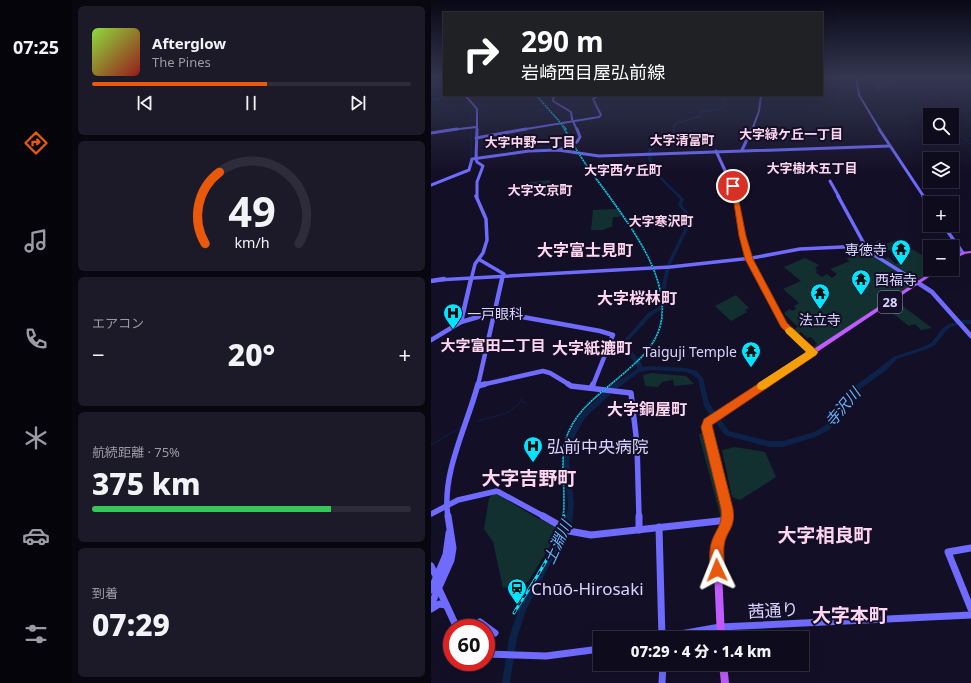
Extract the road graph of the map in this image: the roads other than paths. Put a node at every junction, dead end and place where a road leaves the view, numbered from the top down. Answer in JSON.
{"nodes":[{"id":1,"x":477,"y":109,"type":"edge"},
{"id":2,"x":567,"y":109,"type":"edge"},
{"id":3,"x":598,"y":109,"type":"edge"},
{"id":4,"x":759,"y":109,"type":"edge"},
{"id":5,"x":867,"y":109,"type":"edge"},
{"id":6,"x":574,"y":121,"type":"junction"},
{"id":7,"x":476,"y":127,"type":"junction"},
{"id":8,"x":431,"y":133,"type":"edge"},
{"id":9,"x":476,"y":138,"type":"junction"},
{"id":10,"x":889,"y":146,"type":"junction"},
{"id":11,"x":558,"y":150,"type":"junction"},
{"id":12,"x":742,"y":150,"type":"junction"},
{"id":13,"x":716,"y":152,"type":"junction"},
{"id":14,"x":476,"y":159,"type":"junction"},
{"id":15,"x":829,"y":181,"type":"dead end"},
{"id":16,"x":431,"y":185,"type":"edge"},
{"id":17,"x":923,"y":196,"type":"edge"},
{"id":18,"x":948,"y":232,"type":"edge"},
{"id":19,"x":864,"y":246,"type":"junction"},
{"id":20,"x":963,"y":252,"type":"junction"},
{"id":21,"x":971,"y":252,"type":"edge"},
{"id":22,"x":959,"y":255,"type":"edge"},
{"id":23,"x":749,"y":259,"type":"junction"},
{"id":24,"x":480,"y":260,"type":"junction"},
{"id":25,"x":503,"y":276,"type":"junction"},
{"id":26,"x":928,"y":276,"type":"edge"},
{"id":27,"x":472,"y":279,"type":"junction"},
{"id":28,"x":431,"y":282,"type":"edge"},
{"id":29,"x":918,"y":283,"type":"junction"},
{"id":30,"x":495,"y":312,"type":"junction"},
{"id":31,"x":461,"y":322,"type":"junction"},
{"id":32,"x":971,"y":336,"type":"edge"},
{"id":33,"x":431,"y":340,"type":"edge"},
{"id":34,"x":813,"y":352,"type":"junction"},
{"id":35,"x":478,"y":386,"type":"junction"},
{"id":36,"x":591,"y":388,"type":"junction"},
{"id":37,"x":446,"y":506,"type":"junction"},
{"id":38,"x":431,"y":514,"type":"edge"},
{"id":39,"x":728,"y":520,"type":"junction"},
{"id":40,"x":659,"y":527,"type":"junction"},
{"id":41,"x":450,"y":530,"type":"junction"},
{"id":42,"x":639,"y":530,"type":"junction"},
{"id":43,"x":971,"y":548,"type":"edge"},
{"id":44,"x":431,"y":566,"type":"edge"},
{"id":45,"x":437,"y":578,"type":"junction"},
{"id":46,"x":439,"y":589,"type":"junction"},
{"id":47,"x":431,"y":590,"type":"edge"},
{"id":48,"x":431,"y":605,"type":"edge"},
{"id":49,"x":446,"y":605,"type":"junction"},
{"id":50,"x":431,"y":609,"type":"edge"},
{"id":51,"x":971,"y":609,"type":"edge"},
{"id":52,"x":971,"y":615,"type":"edge"},
{"id":53,"x":453,"y":619,"type":"edge"},
{"id":54,"x":720,"y":628,"type":"junction"},
{"id":55,"x":661,"y":631,"type":"edge"},
{"id":56,"x":702,"y":631,"type":"edge"},
{"id":57,"x":720,"y":631,"type":"edge"},
{"id":58,"x":593,"y":649,"type":"edge"},
{"id":59,"x":495,"y":654,"type":"edge"},
{"id":60,"x":663,"y":671,"type":"edge"},
{"id":61,"x":724,"y":671,"type":"edge"},
{"id":62,"x":662,"y":683,"type":"edge"},
{"id":63,"x":725,"y":683,"type":"edge"}],
"edges":[{"from":1,"to":7,"type":"street"},
{"from":2,"to":6,"type":"street"},
{"from":3,"to":6,"type":"street"},
{"from":4,"to":12,"type":"street"},
{"from":5,"to":10,"type":"street"},
{"from":6,"to":9,"type":"street"},
{"from":6,"to":11,"type":"street"},
{"from":7,"to":8,"type":"street"},
{"from":7,"to":9,"type":"street"},
{"from":9,"to":14,"type":"street"},
{"from":10,"to":12,"type":"street"},
{"from":10,"to":17,"type":"street"},
{"from":11,"to":13,"type":"street"},
{"from":11,"to":14,"type":"street"},
{"from":12,"to":13,"type":"street"},
{"from":13,"to":23,"type":"street"},
{"from":14,"to":16,"type":"street"},
{"from":14,"to":24,"type":"street"},
{"from":15,"to":19,"type":"street"},
{"from":18,"to":20,"type":"street"},
{"from":19,"to":23,"type":"street"},
{"from":19,"to":29,"type":"street"},
{"from":20,"to":21,"type":"main road"},
{"from":20,"to":22,"type":"main road"},
{"from":23,"to":25,"type":"street"},
{"from":23,"to":34,"type":"street"},
{"from":24,"to":25,"type":"street"},
{"from":24,"to":27,"type":"street"},
{"from":25,"to":27,"type":"street"},
{"from":25,"to":30,"type":"street"},
{"from":26,"to":29,"type":"main road","number":"28"},
{"from":27,"to":28,"type":"street"},
{"from":27,"to":31,"type":"street"},
{"from":29,"to":32,"type":"street"},
{"from":29,"to":34,"type":"main road","number":"28"},
{"from":30,"to":31,"type":"street"},
{"from":30,"to":35,"type":"street"},
{"from":30,"to":36,"type":"street"},
{"from":31,"to":33,"type":"street"},
{"from":34,"to":39,"type":"main road","number":"28"},
{"from":35,"to":36,"type":"street"},
{"from":35,"to":37,"type":"street"},
{"from":36,"to":42,"type":"street"},
{"from":37,"to":38,"type":"street"},
{"from":37,"to":41,"type":"street"},
{"from":37,"to":42,"type":"street"},
{"from":39,"to":40,"type":"street"},
{"from":39,"to":54,"type":"main road"},
{"from":40,"to":42,"type":"street"},
{"from":40,"to":55,"type":"street"},
{"from":41,"to":45,"type":"street"},
{"from":41,"to":46,"type":"street"},
{"from":43,"to":51,"type":"street"},
{"from":44,"to":45,"type":"street"},
{"from":45,"to":46,"type":"street"},
{"from":45,"to":47,"type":"street"},
{"from":46,"to":48,"type":"street"},
{"from":46,"to":49,"type":"street"},
{"from":49,"to":50,"type":"street"},
{"from":49,"to":53,"type":"street"},
{"from":52,"to":54,"type":"street","name":"茜通り"},
{"from":54,"to":56,"type":"street","name":"茜通り"},
{"from":54,"to":57,"type":"main road"},
{"from":58,"to":59,"type":"street"},
{"from":60,"to":62,"type":"street"},
{"from":61,"to":63,"type":"main road"}]}
